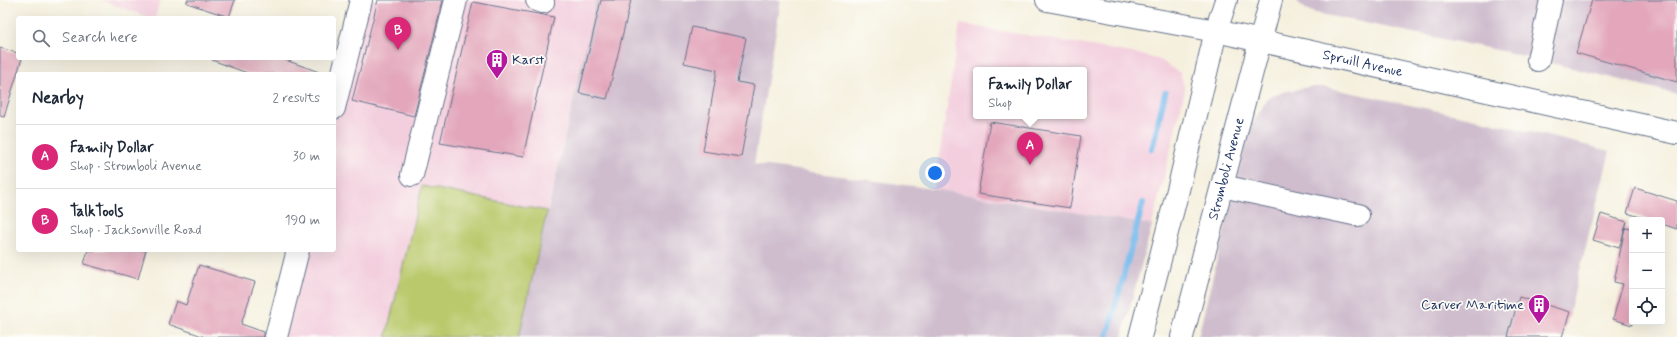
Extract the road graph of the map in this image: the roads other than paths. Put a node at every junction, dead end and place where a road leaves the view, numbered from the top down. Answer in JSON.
{"nodes":[{"id":1,"x":362,"y":0,"type":"edge"},
{"id":2,"x":456,"y":0,"type":"edge"},
{"id":3,"x":1047,"y":0,"type":"edge"},
{"id":4,"x":1226,"y":0,"type":"edge"},
{"id":5,"x":1271,"y":0,"type":"edge"},
{"id":6,"x":1551,"y":0,"type":"edge"},
{"id":7,"x":1216,"y":31,"type":"junction"},
{"id":8,"x":1259,"y":42,"type":"junction"},
{"id":9,"x":1538,"y":60,"type":"dead end"},
{"id":10,"x":336,"y":100,"type":"edge"},
{"id":11,"x":1677,"y":133,"type":"edge"},
{"id":12,"x":412,"y":175,"type":"dead end"},
{"id":13,"x":1222,"y":186,"type":"junction"},
{"id":14,"x":1358,"y":215,"type":"dead end"},
{"id":15,"x":297,"y":252,"type":"edge"},
{"id":16,"x":276,"y":337,"type":"edge"},
{"id":17,"x":1140,"y":337,"type":"edge"},
{"id":18,"x":1182,"y":337,"type":"edge"}],
"edges":[{"from":1,"to":10,"type":"street"},
{"from":2,"to":12,"type":"street"},
{"from":3,"to":7,"type":"street","name":"Spruill Avenue"},
{"from":4,"to":7,"type":"street"},
{"from":5,"to":8,"type":"street","name":"Stromboli Avenue"},
{"from":6,"to":9,"type":"street"},
{"from":7,"to":8,"type":"street","name":"Spruill Avenue"},
{"from":7,"to":17,"type":"street"},
{"from":8,"to":11,"type":"street","name":"Spruill Avenue"},
{"from":8,"to":13,"type":"street","name":"Stromboli Avenue"},
{"from":13,"to":14,"type":"street"},
{"from":13,"to":18,"type":"street","name":"Stromboli Avenue"},
{"from":15,"to":16,"type":"street"}]}
